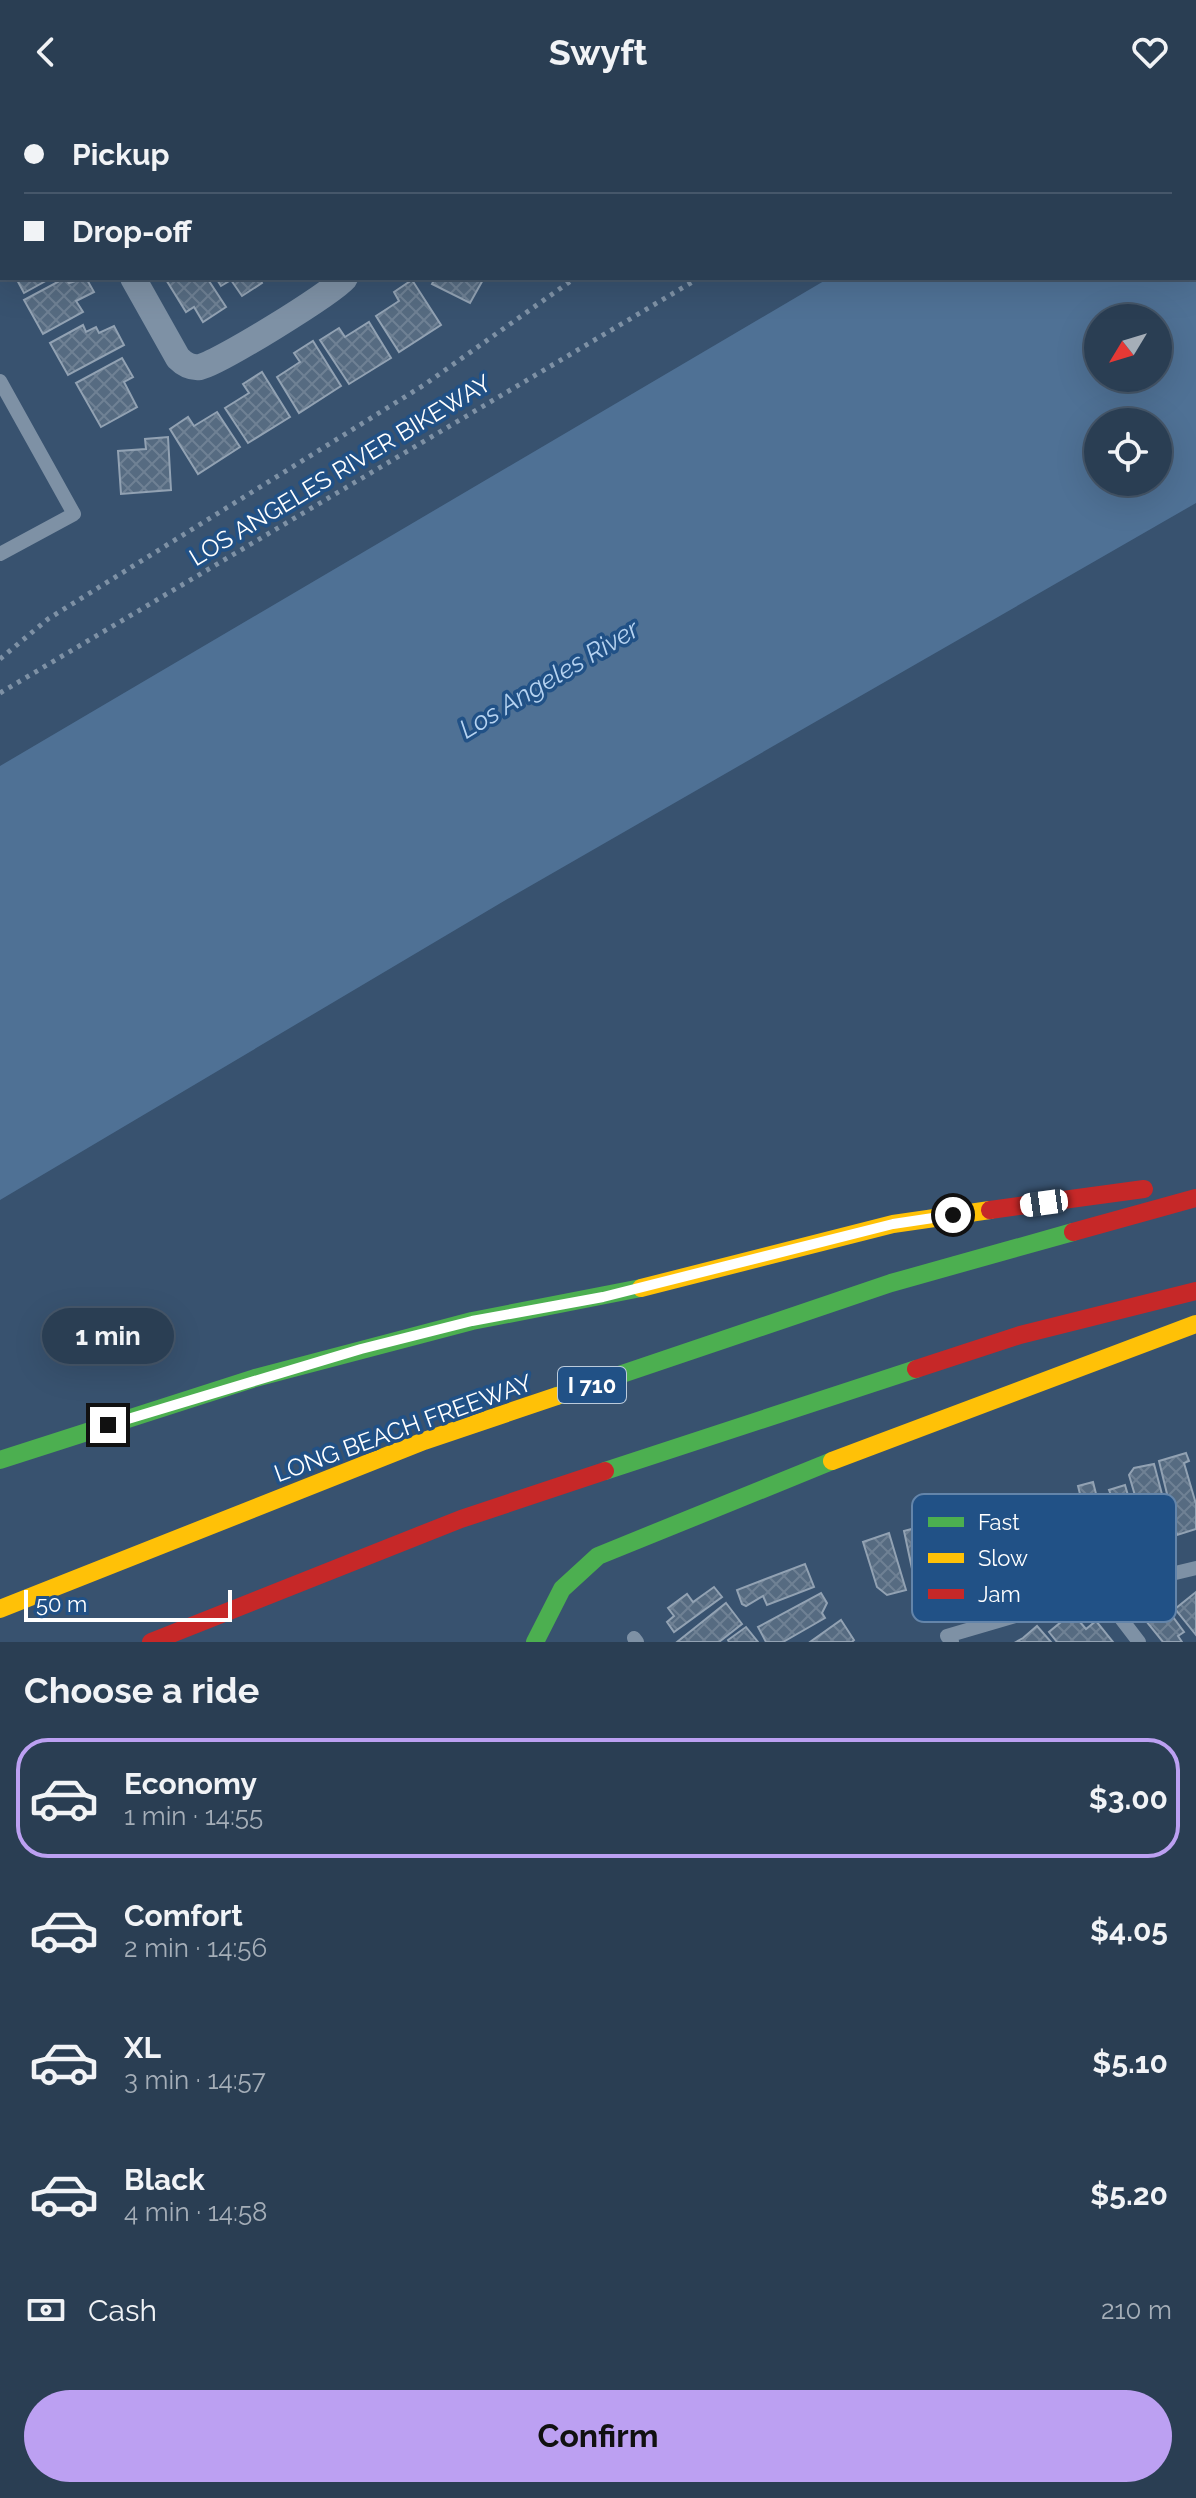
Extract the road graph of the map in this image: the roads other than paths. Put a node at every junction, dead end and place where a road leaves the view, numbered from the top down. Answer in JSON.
{"nodes":[{"id":1,"x":134,"y":280,"type":"edge"},
{"id":2,"x":342,"y":280,"type":"edge"},
{"id":3,"x":0,"y":381,"type":"edge"},
{"id":4,"x":0,"y":554,"type":"edge"},
{"id":5,"x":1196,"y":1181,"type":"edge"},
{"id":6,"x":1196,"y":1198,"type":"edge"},
{"id":7,"x":1196,"y":1291,"type":"edge"},
{"id":8,"x":1196,"y":1324,"type":"edge"},
{"id":9,"x":0,"y":1460,"type":"edge"},
{"id":10,"x":1196,"y":1568,"type":"edge"},
{"id":11,"x":1176,"y":1573,"type":"edge"},
{"id":12,"x":0,"y":1609,"type":"edge"},
{"id":13,"x":995,"y":1622,"type":"edge"},
{"id":14,"x":1124,"y":1622,"type":"edge"},
{"id":15,"x":151,"y":1642,"type":"edge"},
{"id":16,"x":535,"y":1642,"type":"edge"},
{"id":17,"x":952,"y":1642,"type":"edge"},
{"id":18,"x":1139,"y":1642,"type":"edge"}],
"edges":[{"from":1,"to":2,"type":"street"},
{"from":3,"to":4,"type":"lane"},
{"from":5,"to":9,"type":"highway"},
{"from":6,"to":12,"type":"highway","name":"LONG BEACH FREEWAY","number":"I 710"},
{"from":7,"to":15,"type":"highway"},
{"from":8,"to":16,"type":"highway"},
{"from":10,"to":11,"type":"lane"},
{"from":13,"to":17,"type":"lane"},
{"from":14,"to":18,"type":"lane"}]}
